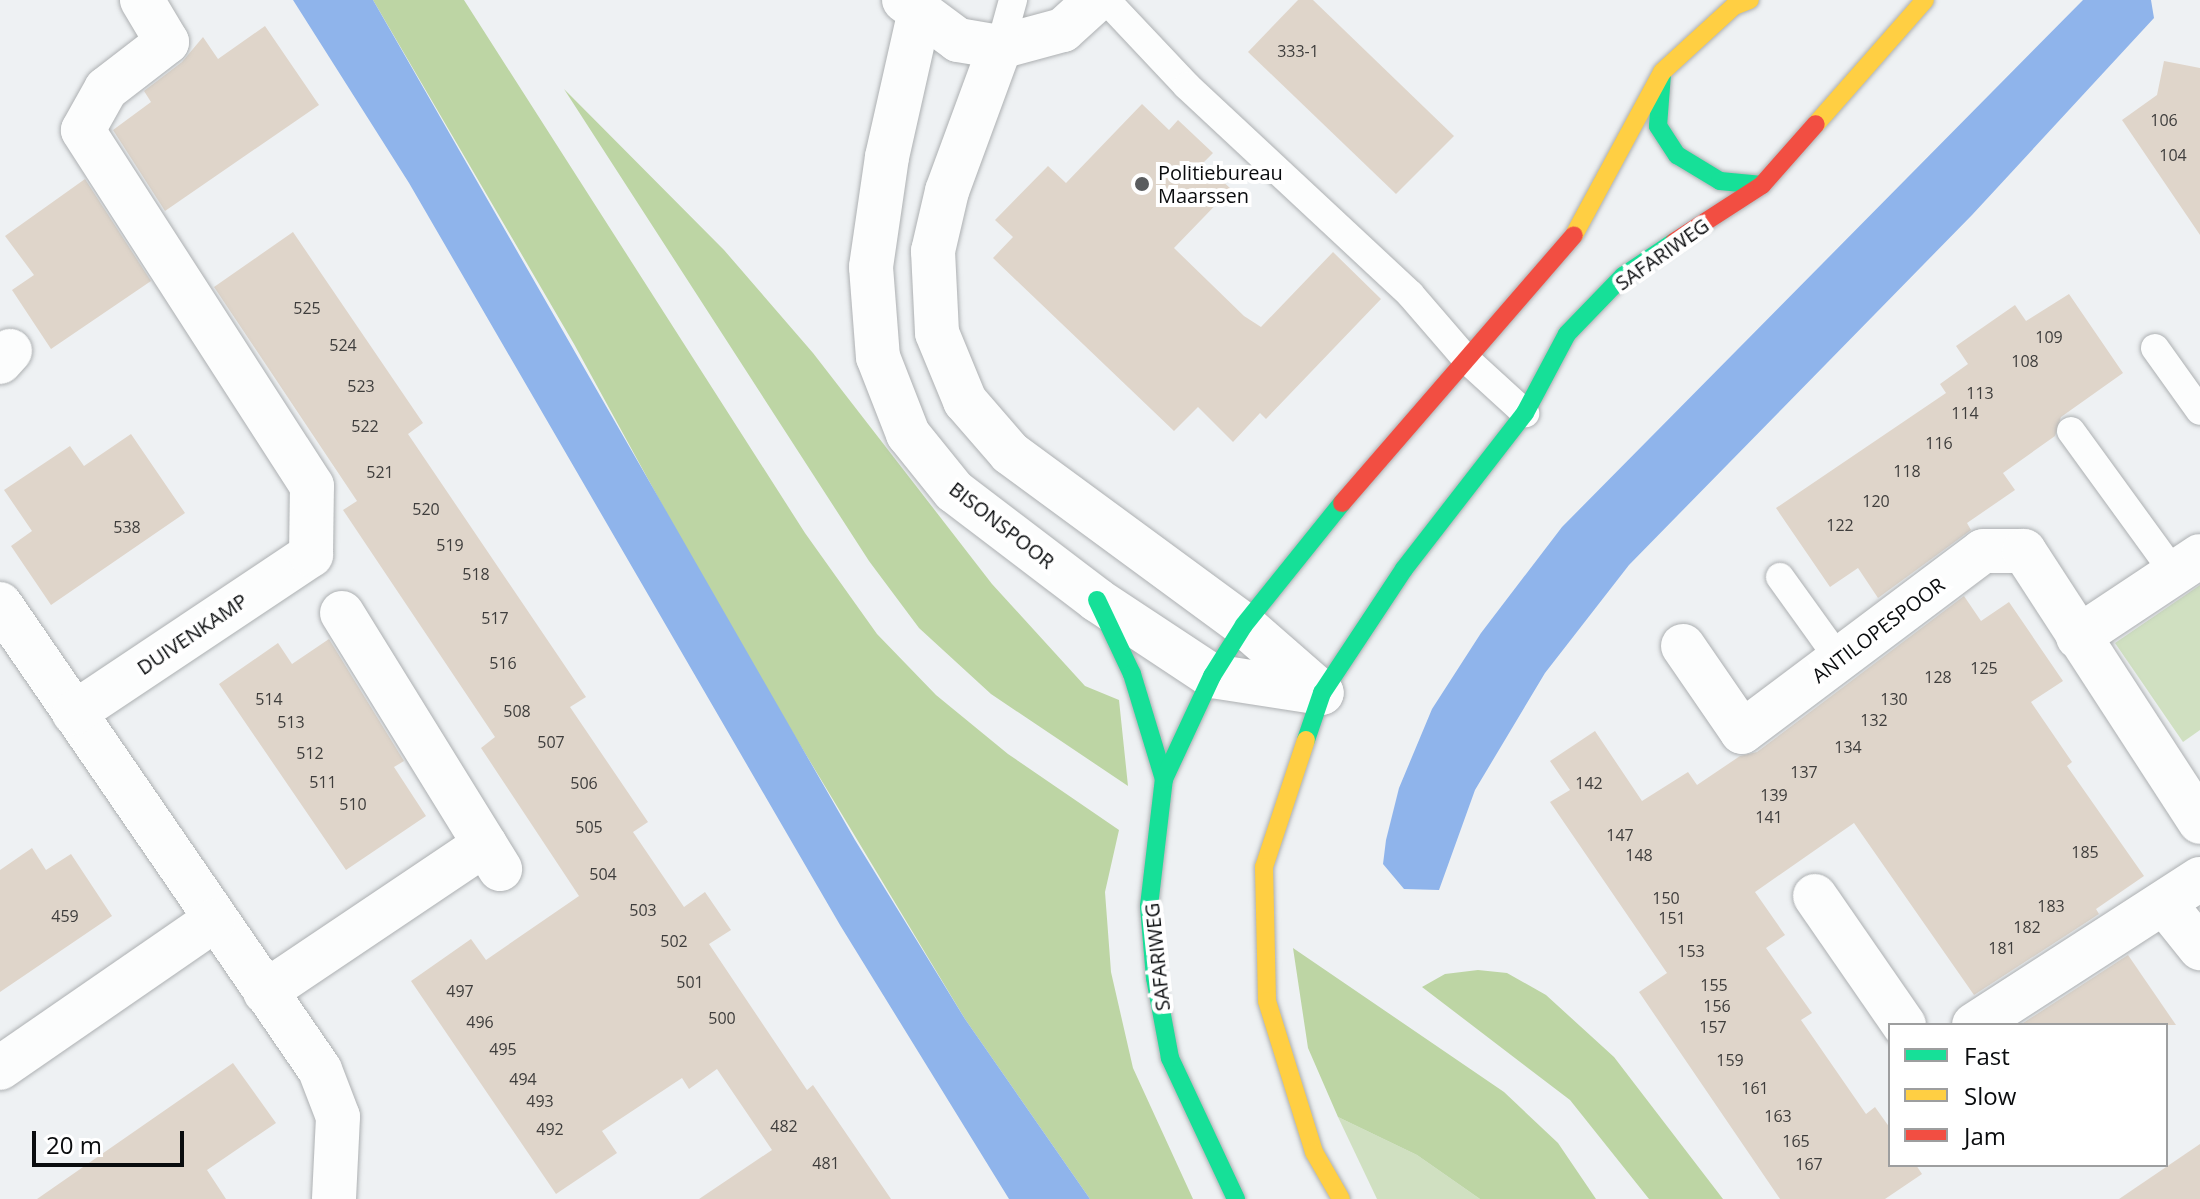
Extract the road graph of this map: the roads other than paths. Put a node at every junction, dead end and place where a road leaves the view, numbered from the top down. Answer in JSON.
{"nodes":[{"id":1,"x":142,"y":0,"type":"edge"},
{"id":2,"x":1013,"y":0,"type":"edge"},
{"id":3,"x":1096,"y":0,"type":"edge"},
{"id":4,"x":1106,"y":0,"type":"edge"},
{"id":5,"x":1750,"y":0,"type":"edge"},
{"id":6,"x":1912,"y":0,"type":"edge"},
{"id":7,"x":1925,"y":0,"type":"edge"},
{"id":8,"x":912,"y":7,"type":"edge"},
{"id":9,"x":1891,"y":36,"type":"junction"},
{"id":10,"x":1000,"y":47,"type":"junction"},
{"id":11,"x":1662,"y":72,"type":"junction"},
{"id":12,"x":1762,"y":185,"type":"junction"},
{"id":13,"x":2155,"y":348,"type":"dead end"},
{"id":14,"x":1467,"y":360,"type":"junction"},
{"id":15,"x":2200,"y":411,"type":"edge"},
{"id":16,"x":1525,"y":413,"type":"junction"},
{"id":17,"x":2071,"y":431,"type":"dead end"},
{"id":18,"x":2188,"y":565,"type":"edge"},
{"id":19,"x":1780,"y":577,"type":"dead end"},
{"id":20,"x":1097,"y":600,"type":"junction"},
{"id":21,"x":0,"y":604,"type":"edge"},
{"id":22,"x":342,"y":613,"type":"dead end"},
{"id":23,"x":1244,"y":625,"type":"junction"},
{"id":24,"x":2078,"y":637,"type":"junction"},
{"id":25,"x":1683,"y":646,"type":"dead end"},
{"id":26,"x":1839,"y":659,"type":"junction"},
{"id":27,"x":1212,"y":676,"type":"junction"},
{"id":28,"x":1322,"y":693,"type":"junction"},
{"id":29,"x":74,"y":713,"type":"junction"},
{"id":30,"x":1164,"y":779,"type":"junction"},
{"id":31,"x":2200,"y":822,"type":"edge"},
{"id":32,"x":2200,"y":879,"type":"edge"},
{"id":33,"x":1815,"y":896,"type":"dead end"},
{"id":34,"x":2164,"y":903,"type":"junction"},
{"id":35,"x":213,"y":921,"type":"junction"},
{"id":36,"x":2200,"y":948,"type":"edge"},
{"id":37,"x":265,"y":992,"type":"junction"},
{"id":38,"x":1903,"y":1023,"type":"edge"},
{"id":39,"x":1977,"y":1023,"type":"edge"},
{"id":40,"x":0,"y":1068,"type":"edge"},
{"id":41,"x":334,"y":1199,"type":"edge"},
{"id":42,"x":1236,"y":1199,"type":"edge"},
{"id":43,"x":1341,"y":1199,"type":"edge"}],
"edges":[{"from":1,"to":29,"type":"street","name":"DUIVENKAMP"},
{"from":2,"to":10,"type":"lane"},
{"from":3,"to":10,"type":"street","name":"BISONSPOOR"},
{"from":4,"to":14,"type":"lane"},
{"from":5,"to":11,"type":"street","name":"SAFARIWEG"},
{"from":6,"to":9,"type":"lane"},
{"from":7,"to":9,"type":"street","name":"SAFARIWEG"},
{"from":8,"to":10,"type":"street","name":"BISONSPOOR"},
{"from":8,"to":20,"type":"street","name":"BISONSPOOR"},
{"from":9,"to":12,"type":"street","name":"SAFARIWEG"},
{"from":10,"to":23,"type":"street"},
{"from":11,"to":12,"type":"street"},
{"from":11,"to":14,"type":"street","name":"SAFARIWEG"},
{"from":12,"to":16,"type":"street","name":"SAFARIWEG"},
{"from":13,"to":15,"type":"lane"},
{"from":14,"to":16,"type":"lane"},
{"from":14,"to":23,"type":"street","name":"SAFARIWEG"},
{"from":16,"to":28,"type":"street","name":"SAFARIWEG"},
{"from":17,"to":18,"type":"lane"},
{"from":18,"to":24,"type":"street"},
{"from":19,"to":26,"type":"lane"},
{"from":20,"to":27,"type":"street","name":"BISONSPOOR"},
{"from":20,"to":30,"type":"street"},
{"from":21,"to":29,"type":"street"},
{"from":22,"to":37,"type":"street"},
{"from":23,"to":27,"type":"street","name":"SAFARIWEG"},
{"from":23,"to":28,"type":"street"},
{"from":24,"to":26,"type":"street","name":"ANTILOPESPOOR"},
{"from":24,"to":31,"type":"street","name":"ANTILOPESPOOR"},
{"from":25,"to":26,"type":"street","name":"ANTILOPESPOOR"},
{"from":27,"to":28,"type":"street","name":"BISONSPOOR"},
{"from":27,"to":30,"type":"street","name":"SAFARIWEG"},
{"from":28,"to":43,"type":"street","name":"SAFARIWEG"},
{"from":29,"to":35,"type":"street"},
{"from":30,"to":42,"type":"street","name":"SAFARIWEG"},
{"from":32,"to":34,"type":"street"},
{"from":33,"to":38,"type":"street"},
{"from":34,"to":36,"type":"street"},
{"from":34,"to":39,"type":"street"},
{"from":35,"to":37,"type":"street"},
{"from":35,"to":40,"type":"street"},
{"from":37,"to":41,"type":"street"}]}
